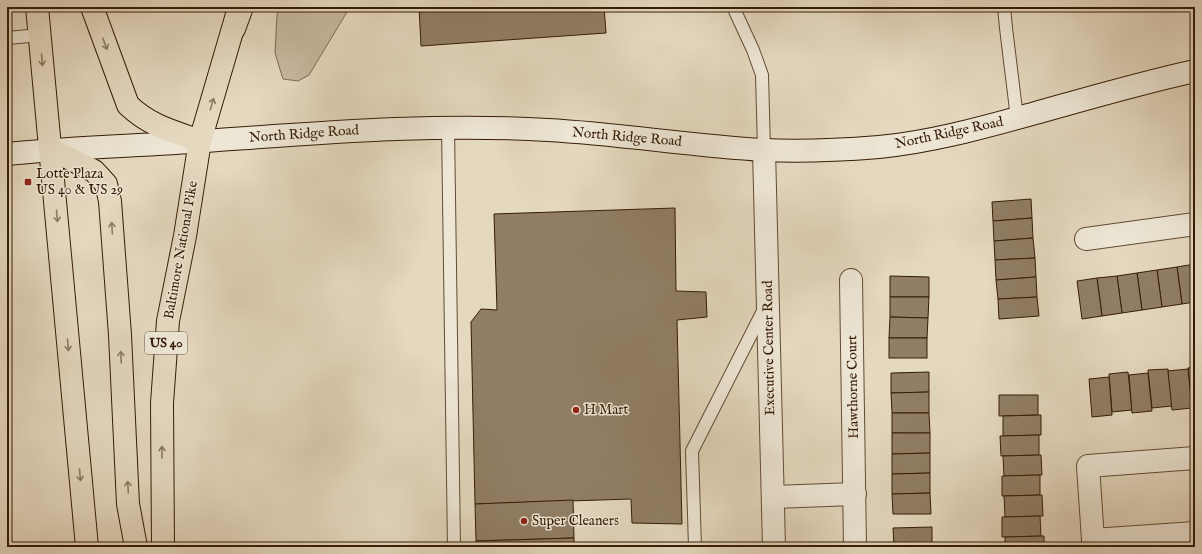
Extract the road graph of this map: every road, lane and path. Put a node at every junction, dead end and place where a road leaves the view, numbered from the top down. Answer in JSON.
{"nodes":[{"id":1,"x":37,"y":7,"type":"edge"},
{"id":2,"x":92,"y":7,"type":"edge"},
{"id":3,"x":239,"y":7,"type":"edge"},
{"id":4,"x":242,"y":7,"type":"edge"},
{"id":5,"x":735,"y":7,"type":"edge"},
{"id":6,"x":1004,"y":7,"type":"edge"},
{"id":7,"x":234,"y":29,"type":"junction"},
{"id":8,"x":40,"y":35,"type":"junction"},
{"id":9,"x":7,"y":38,"type":"edge"},
{"id":10,"x":1195,"y":71,"type":"edge"},
{"id":11,"x":1017,"y":118,"type":"junction"},
{"id":12,"x":448,"y":126,"type":"junction"},
{"id":13,"x":200,"y":141,"type":"junction"},
{"id":14,"x":51,"y":149,"type":"junction"},
{"id":15,"x":764,"y":150,"type":"junction"},
{"id":16,"x":7,"y":154,"type":"edge"},
{"id":17,"x":1195,"y":224,"type":"edge"},
{"id":18,"x":1086,"y":239,"type":"dead end"},
{"id":19,"x":851,"y":280,"type":"dead end"},
{"id":20,"x":768,"y":303,"type":"junction"},
{"id":21,"x":1195,"y":458,"type":"edge"},
{"id":22,"x":854,"y":494,"type":"junction"},
{"id":23,"x":773,"y":497,"type":"junction"},
{"id":24,"x":1195,"y":533,"type":"edge"},
{"id":25,"x":87,"y":547,"type":"edge"},
{"id":26,"x":136,"y":547,"type":"edge"},
{"id":27,"x":163,"y":547,"type":"edge"},
{"id":28,"x":454,"y":547,"type":"edge"},
{"id":29,"x":695,"y":547,"type":"edge"},
{"id":30,"x":774,"y":547,"type":"edge"},
{"id":31,"x":855,"y":547,"type":"edge"}],
"edges":[{"from":1,"to":8,"type":"main road"},
{"from":2,"to":13,"type":"main road","one_way":true},
{"from":3,"to":7,"type":"main road","name":"Baltimore National Pike","number":"US 40"},
{"from":4,"to":7,"type":"main road"},
{"from":5,"to":15,"type":"lane"},
{"from":6,"to":11,"type":"lane"},
{"from":13,"to":7,"type":"main road","name":"Baltimore National Pike","number":"US 40","one_way":true},
{"from":8,"to":9,"type":"lane"},
{"from":8,"to":14,"type":"main road","one_way":true},
{"from":10,"to":11,"type":"street","name":"North Ridge Road"},
{"from":11,"to":15,"type":"street","name":"North Ridge Road"},
{"from":12,"to":13,"type":"street","name":"North Ridge Road"},
{"from":12,"to":15,"type":"street","name":"North Ridge Road"},
{"from":12,"to":28,"type":"lane"},
{"from":13,"to":14,"type":"street","name":"North Ridge Road"},
{"from":27,"to":13,"type":"main road","name":"Baltimore National Pike","number":"US 40","one_way":true},
{"from":14,"to":16,"type":"street","name":"North Ridge Road"},
{"from":14,"to":25,"type":"main road","one_way":true},
{"from":26,"to":14,"type":"main road","one_way":true},
{"from":15,"to":20,"type":"street","name":"Executive Center Road"},
{"from":17,"to":18,"type":"street"},
{"from":19,"to":22,"type":"street","name":"Hawthorne Court"},
{"from":20,"to":23,"type":"street","name":"Executive Center Road"},
{"from":20,"to":29,"type":"lane"},
{"from":21,"to":24,"type":"street"},
{"from":22,"to":23,"type":"street"},
{"from":22,"to":31,"type":"street","name":"Hawthorne Court"},
{"from":23,"to":30,"type":"street","name":"Executive Center Road"}]}
